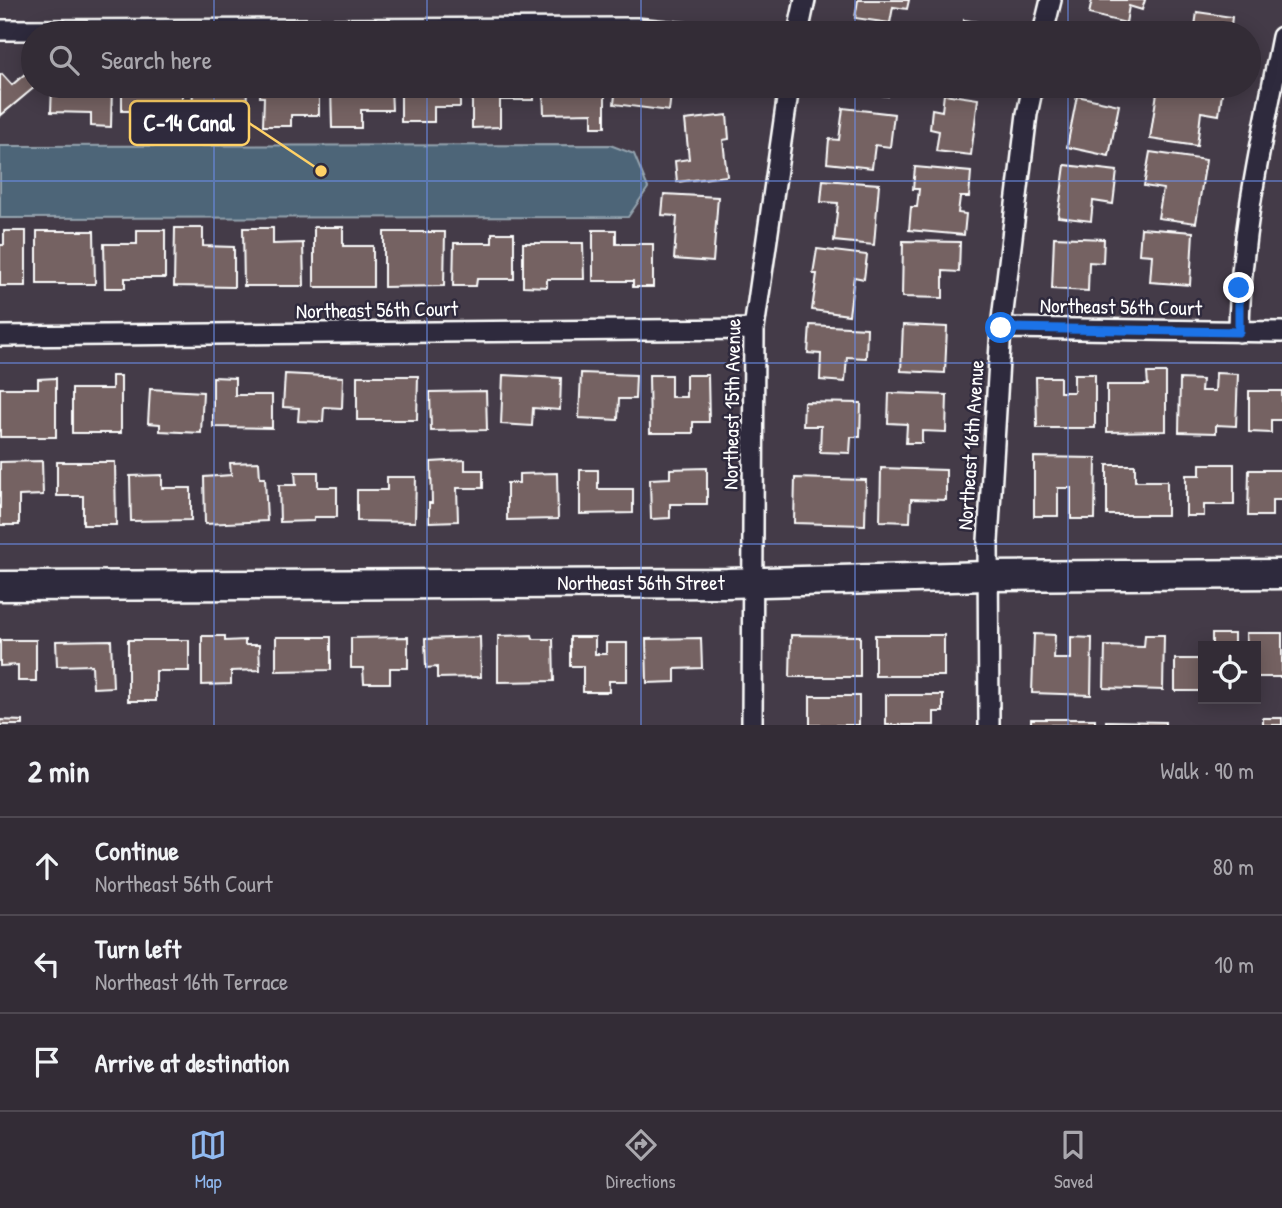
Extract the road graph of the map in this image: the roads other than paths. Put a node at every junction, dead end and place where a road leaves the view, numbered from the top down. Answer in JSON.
{"nodes":[{"id":1,"x":805,"y":0,"type":"edge"},
{"id":2,"x":1051,"y":0,"type":"edge"},
{"id":3,"x":801,"y":21,"type":"edge"},
{"id":4,"x":1046,"y":21,"type":"edge"},
{"id":5,"x":0,"y":30,"type":"edge"},
{"id":6,"x":21,"y":30,"type":"edge"},
{"id":7,"x":1282,"y":37,"type":"edge"},
{"id":8,"x":1277,"y":93,"type":"edge"},
{"id":9,"x":787,"y":98,"type":"edge"},
{"id":10,"x":1031,"y":98,"type":"edge"},
{"id":11,"x":1001,"y":328,"type":"junction"},
{"id":12,"x":754,"y":329,"type":"junction"},
{"id":13,"x":1239,"y":332,"type":"junction"},
{"id":14,"x":1282,"y":332,"type":"edge"},
{"id":15,"x":0,"y":336,"type":"edge"},
{"id":16,"x":1282,"y":574,"type":"edge"},
{"id":17,"x":988,"y":576,"type":"junction"},
{"id":18,"x":751,"y":583,"type":"junction"},
{"id":19,"x":0,"y":586,"type":"edge"},
{"id":20,"x":752,"y":725,"type":"edge"},
{"id":21,"x":989,"y":725,"type":"edge"}],
"edges":[{"from":1,"to":3,"type":"street"},
{"from":2,"to":4,"type":"street"},
{"from":5,"to":6,"type":"street"},
{"from":7,"to":8,"type":"street"},
{"from":8,"to":13,"type":"street"},
{"from":9,"to":12,"type":"street","name":"Northeast 15th Avenue"},
{"from":10,"to":11,"type":"street","name":"Northeast 16th Avenue"},
{"from":11,"to":13,"type":"street","name":"Northeast 56th Court"},
{"from":11,"to":17,"type":"street","name":"Northeast 16th Avenue"},
{"from":12,"to":15,"type":"street","name":"Northeast 56th Court"},
{"from":12,"to":18,"type":"street","name":"Northeast 15th Avenue"},
{"from":13,"to":14,"type":"street","name":"Northeast 56th Court"},
{"from":16,"to":17,"type":"street","name":"Northeast 56th Street"},
{"from":17,"to":18,"type":"street","name":"Northeast 56th Street"},
{"from":17,"to":21,"type":"street","name":"Northeast 16th Avenue"},
{"from":18,"to":19,"type":"street","name":"Northeast 56th Street"},
{"from":18,"to":20,"type":"street","name":"Northeast 15th Avenue"}]}
